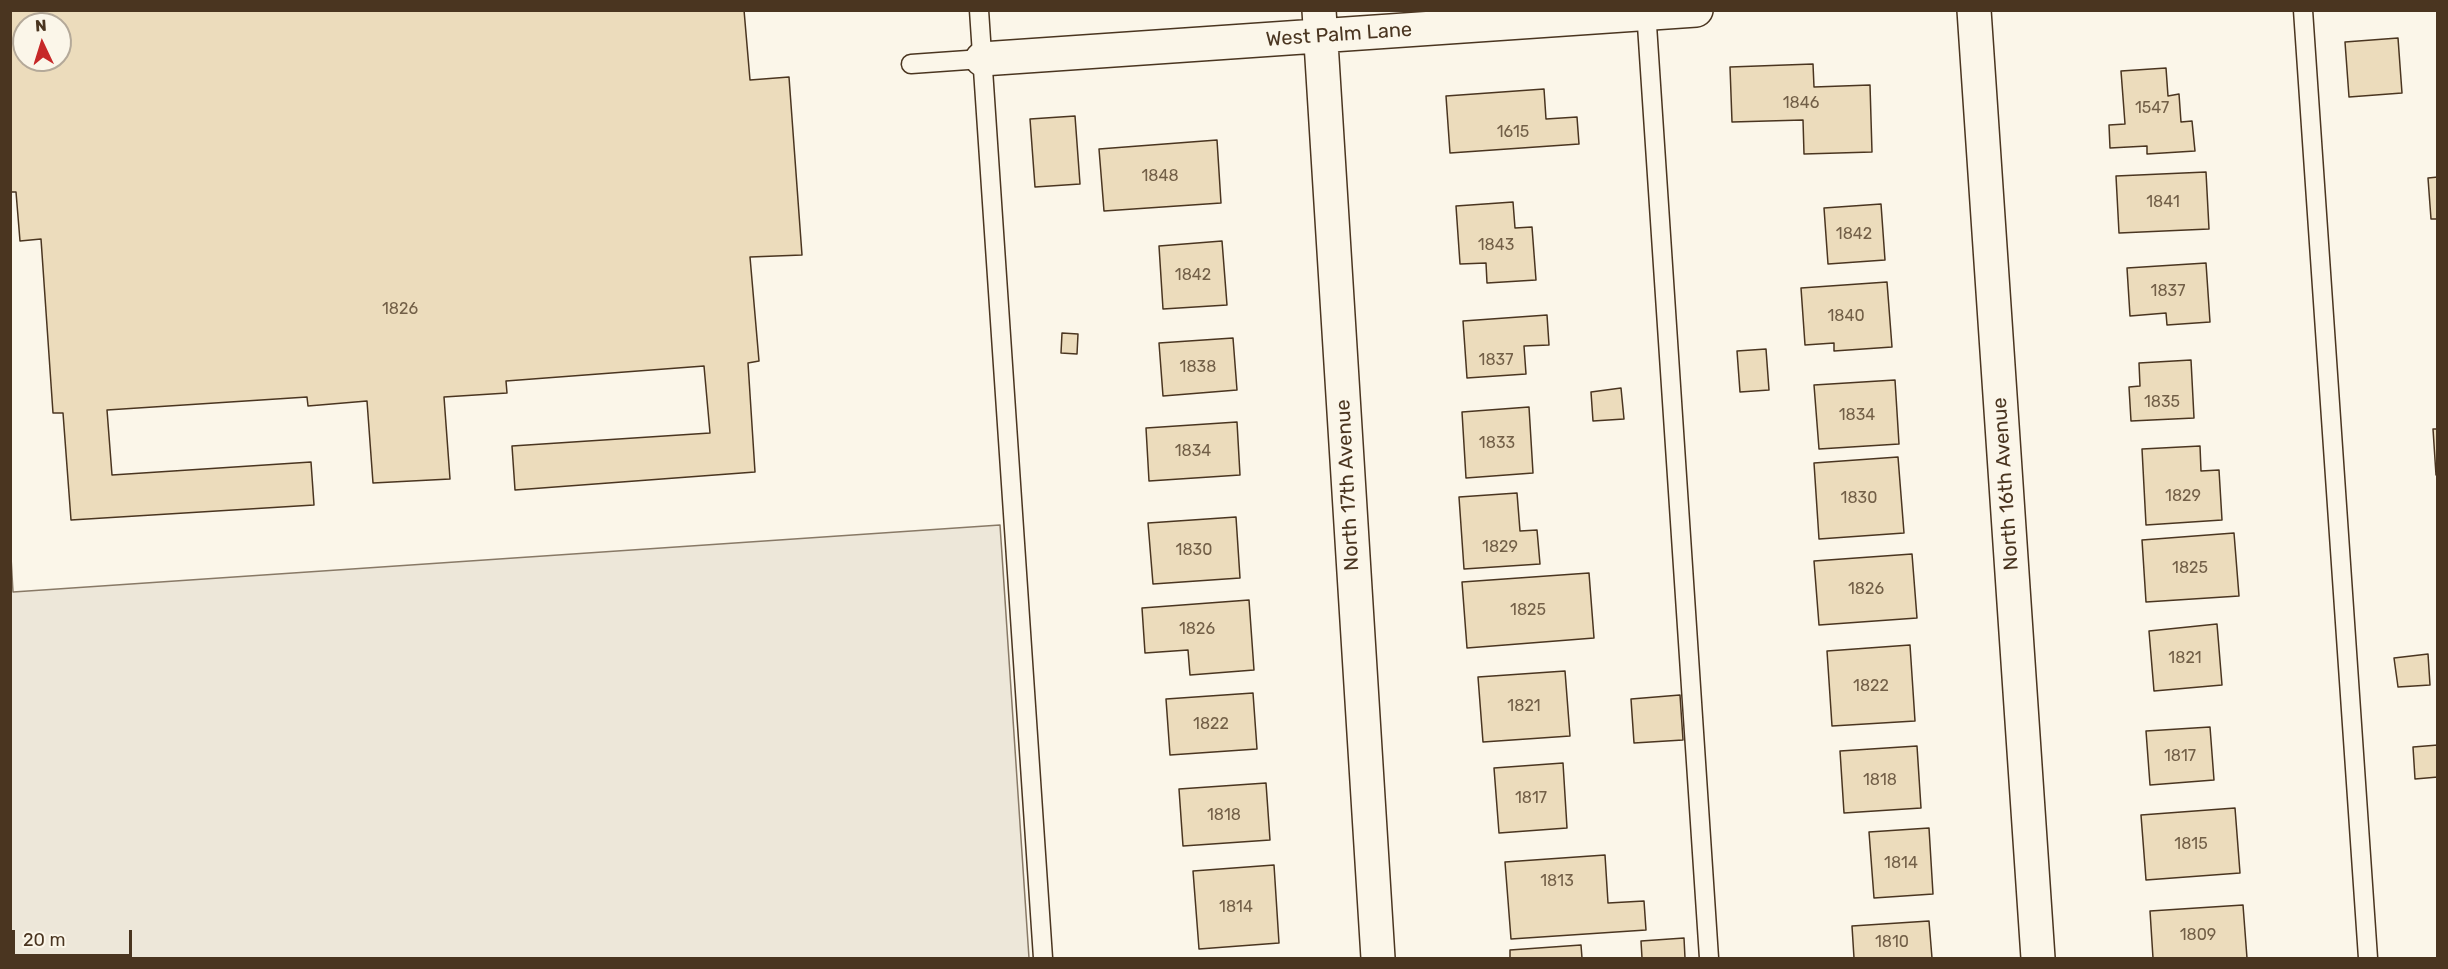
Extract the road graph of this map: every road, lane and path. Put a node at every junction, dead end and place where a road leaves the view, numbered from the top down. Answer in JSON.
{"nodes":[{"id":1,"x":979,"y":10,"type":"edge"},
{"id":2,"x":1696,"y":10,"type":"edge"},
{"id":3,"x":1974,"y":10,"type":"edge"},
{"id":4,"x":2303,"y":10,"type":"edge"},
{"id":5,"x":1646,"y":12,"type":"edge"},
{"id":6,"x":1320,"y":23,"type":"edge"},
{"id":7,"x":982,"y":59,"type":"junction"},
{"id":8,"x":911,"y":64,"type":"dead end"},
{"id":9,"x":1043,"y":958,"type":"edge"},
{"id":10,"x":1378,"y":958,"type":"edge"},
{"id":11,"x":1709,"y":958,"type":"edge"},
{"id":12,"x":2038,"y":958,"type":"edge"},
{"id":13,"x":2368,"y":958,"type":"edge"}],
"edges":[{"from":1,"to":7,"type":"lane"},
{"from":2,"to":5,"type":"street","name":"West Palm Lane"},
{"from":3,"to":12,"type":"street","name":"North 16th Avenue"},
{"from":4,"to":13,"type":"lane"},
{"from":5,"to":6,"type":"street","name":"West Palm Lane"},
{"from":5,"to":11,"type":"lane"},
{"from":6,"to":7,"type":"street","name":"West Palm Lane"},
{"from":6,"to":10,"type":"street","name":"North 17th Avenue"},
{"from":7,"to":8,"type":"lane"},
{"from":7,"to":9,"type":"lane"}]}
